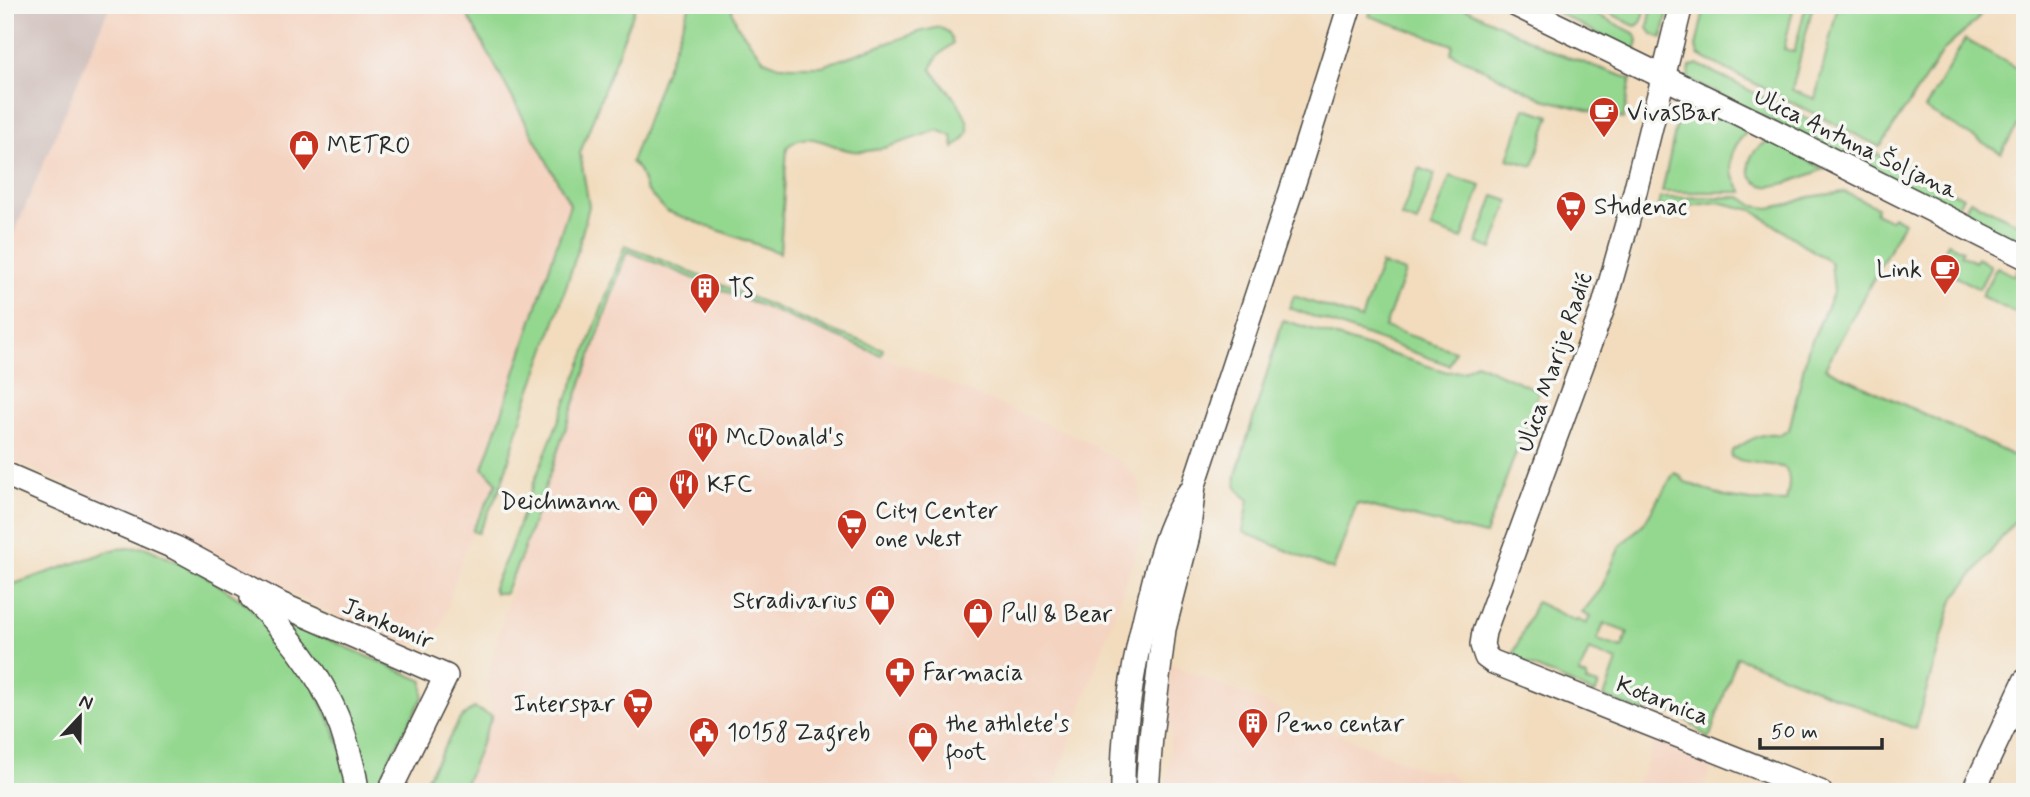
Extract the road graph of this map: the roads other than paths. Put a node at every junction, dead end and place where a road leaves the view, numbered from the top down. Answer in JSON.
{"nodes":[{"id":1,"x":1350,"y":5,"type":"edge"},
{"id":2,"x":1516,"y":5,"type":"edge"},
{"id":3,"x":1681,"y":5,"type":"edge"},
{"id":4,"x":1664,"y":78,"type":"junction"},
{"id":5,"x":2025,"y":257,"type":"edge"},
{"id":6,"x":5,"y":474,"type":"edge"},
{"id":7,"x":1194,"y":485,"type":"junction"},
{"id":8,"x":233,"y":579,"type":"junction"},
{"id":9,"x":1486,"y":657,"type":"joint"},
{"id":10,"x":2025,"y":681,"type":"edge"},
{"id":11,"x":357,"y":792,"type":"edge"},
{"id":12,"x":389,"y":792,"type":"edge"},
{"id":13,"x":1123,"y":792,"type":"edge"},
{"id":14,"x":1147,"y":792,"type":"edge"},
{"id":15,"x":1820,"y":792,"type":"edge"},
{"id":16,"x":1973,"y":792,"type":"edge"}],
"edges":[{"from":1,"to":7,"type":"street"},
{"from":2,"to":4,"type":"street","name":"Ulica Antuna Šoljana"},
{"from":3,"to":4,"type":"street"},
{"from":4,"to":5,"type":"street","name":"Ulica Antuna Šoljana"},
{"from":4,"to":9,"type":"street","name":"Ulica Marije Radić"},
{"from":6,"to":8,"type":"street","name":"Jankomir"},
{"from":7,"to":13,"type":"street"},
{"from":7,"to":14,"type":"street"},
{"from":8,"to":11,"type":"street","name":"Jankomir"},
{"from":8,"to":12,"type":"street","name":"Jankomir"},
{"from":9,"to":15,"type":"street","name":"Kotarnica"},
{"from":10,"to":16,"type":"street"}]}
